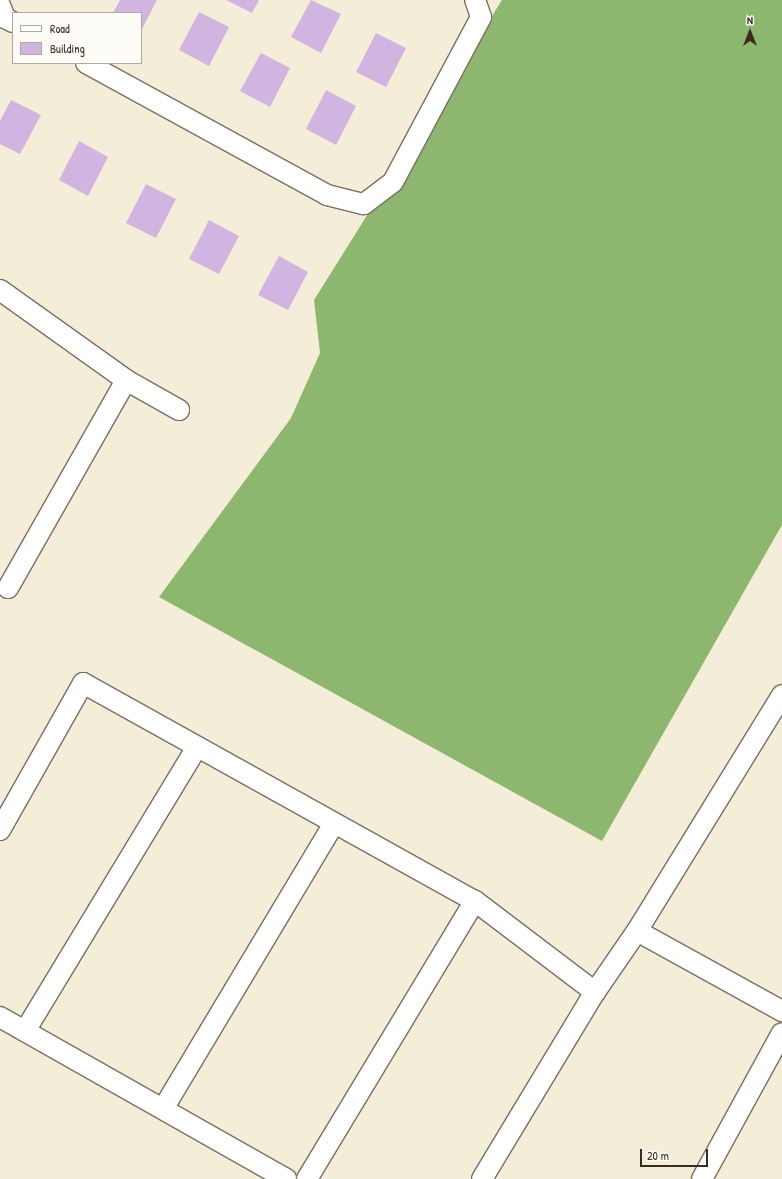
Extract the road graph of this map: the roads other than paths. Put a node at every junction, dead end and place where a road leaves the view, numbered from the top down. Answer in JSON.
{"nodes":[{"id":1,"x":475,"y":0,"type":"edge"},
{"id":2,"x":0,"y":5,"type":"edge"},
{"id":3,"x":12,"y":22,"type":"edge"},
{"id":4,"x":88,"y":64,"type":"edge"},
{"id":5,"x":0,"y":290,"type":"edge"},
{"id":6,"x":126,"y":380,"type":"junction"},
{"id":7,"x":179,"y":410,"type":"dead end"},
{"id":8,"x":3,"y":591,"type":"edge"},
{"id":9,"x":782,"y":696,"type":"edge"},
{"id":10,"x":197,"y":747,"type":"junction"},
{"id":11,"x":334,"y":823,"type":"junction"},
{"id":12,"x":0,"y":830,"type":"edge"},
{"id":13,"x":475,"y":901,"type":"junction"},
{"id":14,"x":637,"y":931,"type":"junction"},
{"id":15,"x":595,"y":992,"type":"junction"},
{"id":16,"x":782,"y":1011,"type":"edge"},
{"id":17,"x":0,"y":1017,"type":"edge"},
{"id":18,"x":25,"y":1032,"type":"junction"},
{"id":19,"x":782,"y":1033,"type":"edge"},
{"id":20,"x":163,"y":1109,"type":"junction"},
{"id":21,"x":286,"y":1179,"type":"edge"},
{"id":22,"x":307,"y":1179,"type":"edge"},
{"id":23,"x":482,"y":1179,"type":"edge"},
{"id":24,"x":702,"y":1179,"type":"edge"}],
"edges":[{"from":1,"to":4,"type":"street"},
{"from":2,"to":3,"type":"street"},
{"from":5,"to":6,"type":"street"},
{"from":6,"to":7,"type":"street"},
{"from":6,"to":8,"type":"street"},
{"from":9,"to":14,"type":"street"},
{"from":10,"to":11,"type":"street"},
{"from":10,"to":12,"type":"street"},
{"from":10,"to":18,"type":"street"},
{"from":11,"to":13,"type":"street"},
{"from":11,"to":20,"type":"street"},
{"from":13,"to":15,"type":"street"},
{"from":13,"to":22,"type":"street"},
{"from":14,"to":15,"type":"street"},
{"from":14,"to":16,"type":"street"},
{"from":15,"to":23,"type":"street"},
{"from":17,"to":18,"type":"street"},
{"from":18,"to":20,"type":"street"},
{"from":19,"to":24,"type":"street"},
{"from":20,"to":21,"type":"street"}]}
